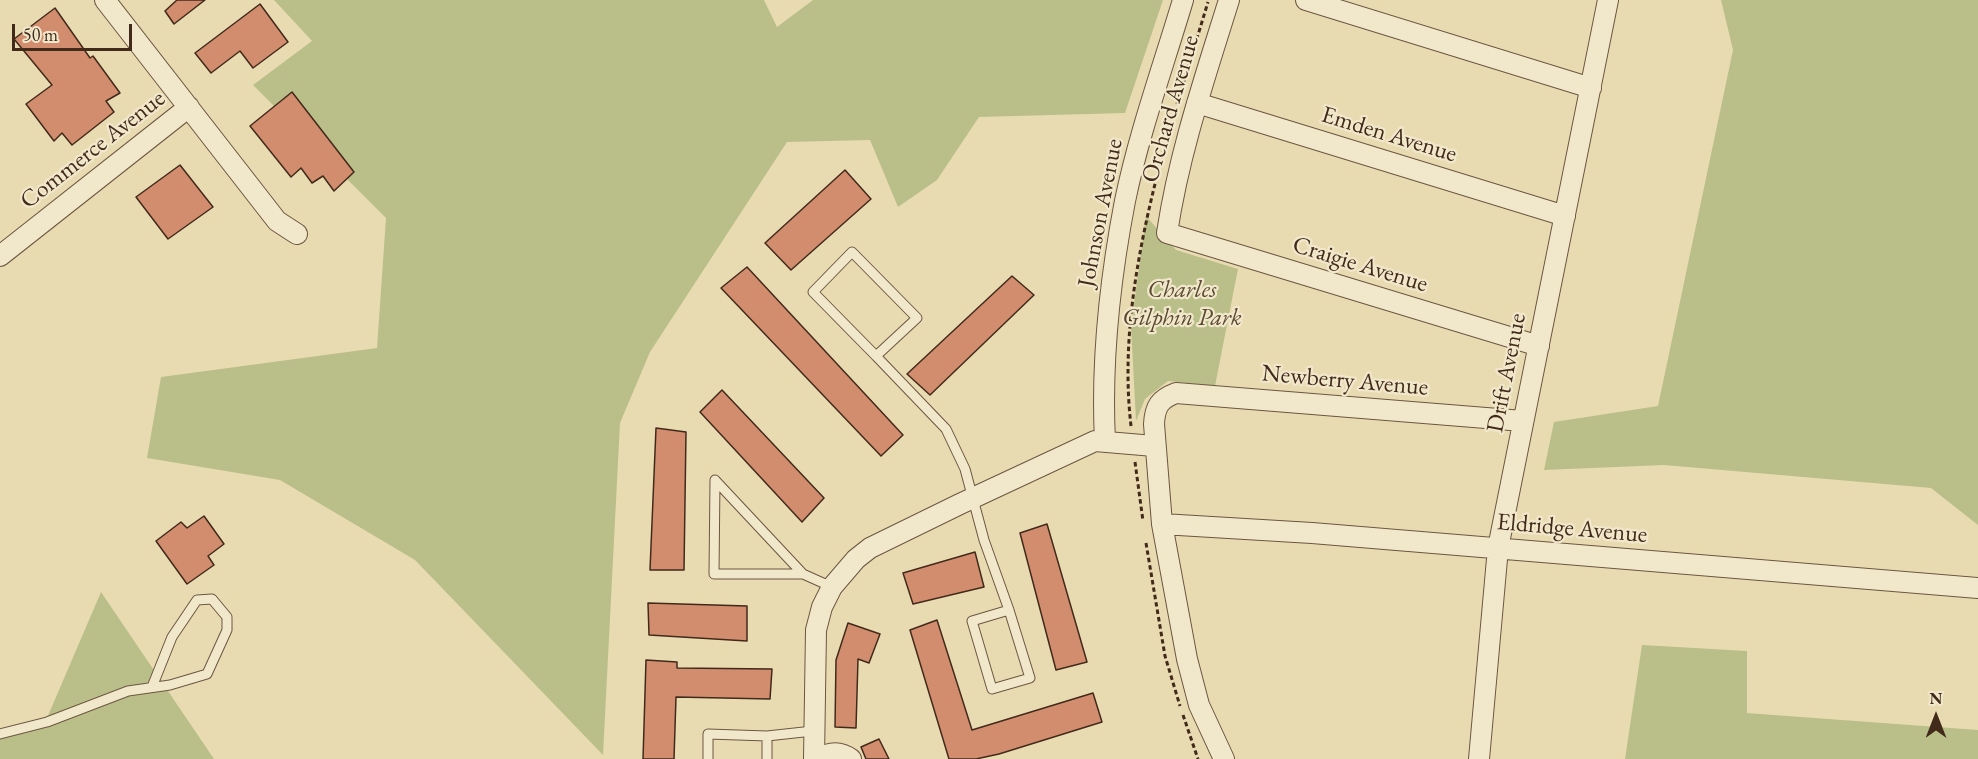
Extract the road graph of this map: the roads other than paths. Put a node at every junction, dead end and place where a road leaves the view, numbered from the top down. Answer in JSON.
{"nodes":[{"id":1,"x":105,"y":0,"type":"edge"},
{"id":2,"x":1183,"y":0,"type":"edge"},
{"id":3,"x":1229,"y":0,"type":"edge"},
{"id":4,"x":1306,"y":0,"type":"edge"},
{"id":5,"x":1608,"y":0,"type":"edge"},
{"id":6,"x":1591,"y":88,"type":"junction"},
{"id":7,"x":1197,"y":103,"type":"junction"},
{"id":8,"x":189,"y":107,"type":"junction"},
{"id":9,"x":1565,"y":216,"type":"junction"},
{"id":10,"x":1167,"y":233,"type":"joint"},
{"id":11,"x":297,"y":234,"type":"dead end"},
{"id":12,"x":0,"y":256,"type":"edge"},
{"id":13,"x":1539,"y":346,"type":"junction"},
{"id":14,"x":876,"y":356,"type":"junction"},
{"id":15,"x":1523,"y":422,"type":"junction"},
{"id":16,"x":1105,"y":441,"type":"junction"},
{"id":17,"x":1154,"y":446,"type":"junction"},
{"id":18,"x":974,"y":497,"type":"junction"},
{"id":19,"x":1162,"y":524,"type":"junction"},
{"id":20,"x":1498,"y":548,"type":"junction"},
{"id":21,"x":803,"y":573,"type":"junction"},
{"id":22,"x":832,"y":586,"type":"junction"},
{"id":23,"x":1978,"y":588,"type":"edge"},
{"id":24,"x":1009,"y":610,"type":"junction"},
{"id":25,"x":152,"y":687,"type":"junction"},
{"id":26,"x":813,"y":731,"type":"junction"},
{"id":27,"x":0,"y":734,"type":"edge"},
{"id":28,"x":768,"y":736,"type":"junction"},
{"id":29,"x":708,"y":759,"type":"edge"},
{"id":30,"x":767,"y":759,"type":"edge"},
{"id":31,"x":816,"y":759,"type":"edge"},
{"id":32,"x":851,"y":759,"type":"edge"},
{"id":33,"x":1224,"y":759,"type":"edge"},
{"id":34,"x":1479,"y":759,"type":"edge"}],
"edges":[{"from":1,"to":8,"type":"street"},
{"from":2,"to":16,"type":"street","name":"Johnson Avenue"},
{"from":3,"to":7,"type":"street","name":"Orchard Avenue"},
{"from":4,"to":6,"type":"street"},
{"from":5,"to":6,"type":"street","name":"Drift Avenue"},
{"from":6,"to":9,"type":"street","name":"Drift Avenue"},
{"from":7,"to":9,"type":"street","name":"Emden Avenue"},
{"from":7,"to":10,"type":"street","name":"Orchard Avenue"},
{"from":8,"to":11,"type":"street"},
{"from":8,"to":12,"type":"street","name":"Commerce Avenue"},
{"from":9,"to":13,"type":"street","name":"Drift Avenue"},
{"from":10,"to":13,"type":"street","name":"Craigie Avenue"},
{"from":13,"to":15,"type":"street","name":"Drift Avenue"},
{"from":14,"to":14,"type":"lane"},
{"from":14,"to":18,"type":"lane"},
{"from":15,"to":17,"type":"street","name":"Newberry Avenue"},
{"from":15,"to":20,"type":"street","name":"Drift Avenue"},
{"from":16,"to":17,"type":"street"},
{"from":16,"to":18,"type":"street"},
{"from":17,"to":19,"type":"street"},
{"from":18,"to":22,"type":"street"},
{"from":18,"to":24,"type":"lane"},
{"from":19,"to":20,"type":"street","name":"Eldridge Avenue"},
{"from":19,"to":33,"type":"street"},
{"from":20,"to":23,"type":"street","name":"Eldridge Avenue"},
{"from":20,"to":34,"type":"street","name":"Drift Avenue"},
{"from":21,"to":21,"type":"lane"},
{"from":21,"to":22,"type":"lane"},
{"from":22,"to":26,"type":"street"},
{"from":24,"to":24,"type":"lane"},
{"from":25,"to":25,"type":"lane"},
{"from":25,"to":27,"type":"lane"},
{"from":26,"to":28,"type":"lane"},
{"from":26,"to":31,"type":"street"},
{"from":28,"to":29,"type":"lane"},
{"from":28,"to":30,"type":"lane"},
{"from":31,"to":32,"type":"street"}]}
